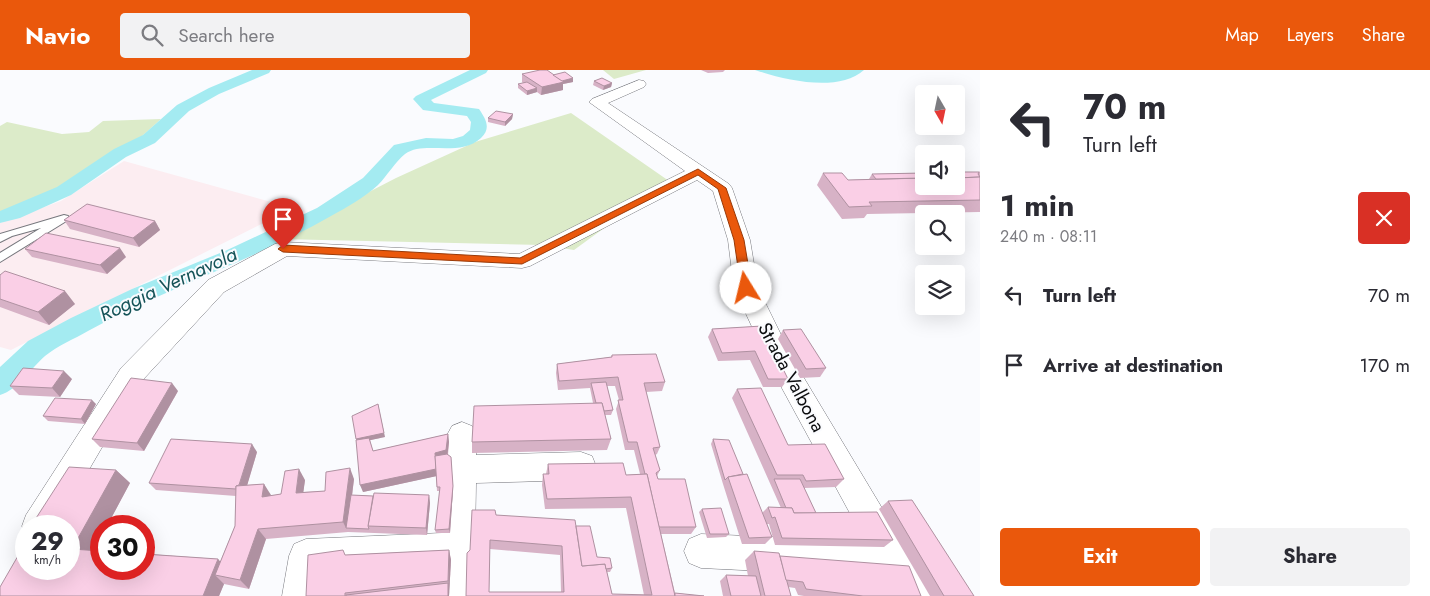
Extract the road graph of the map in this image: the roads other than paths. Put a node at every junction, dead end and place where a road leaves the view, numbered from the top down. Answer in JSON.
{"nodes":[{"id":1,"x":638,"y":84,"type":"dead end"},
{"id":2,"x":698,"y":172,"type":"junction"},
{"id":3,"x":0,"y":239,"type":"edge"},
{"id":4,"x":0,"y":258,"type":"edge"},
{"id":5,"x":462,"y":435,"type":"dead end"},
{"id":6,"x":608,"y":465,"type":"edge"},
{"id":7,"x":461,"y":469,"type":"junction"},
{"id":8,"x":45,"y":515,"type":"edge"},
{"id":9,"x":458,"y":549,"type":"junction"},
{"id":10,"x":701,"y":551,"type":"dead end"},
{"id":11,"x":894,"y":560,"type":"junction"},
{"id":12,"x":300,"y":596,"type":"edge"},
{"id":13,"x":456,"y":596,"type":"edge"},
{"id":14,"x":914,"y":596,"type":"edge"}],
"edges":[{"from":1,"to":2,"type":"street","name":"Strada Valbona"},
{"from":2,"to":8,"type":"street"},
{"from":2,"to":11,"type":"street","name":"Strada Valbona"},
{"from":3,"to":4,"type":"lane"},
{"from":5,"to":7,"type":"street"},
{"from":6,"to":7,"type":"street"},
{"from":7,"to":9,"type":"street"},
{"from":9,"to":12,"type":"street"},
{"from":9,"to":13,"type":"street"},
{"from":10,"to":11,"type":"street"},
{"from":11,"to":14,"type":"street","name":"Strada Valbona"}]}
